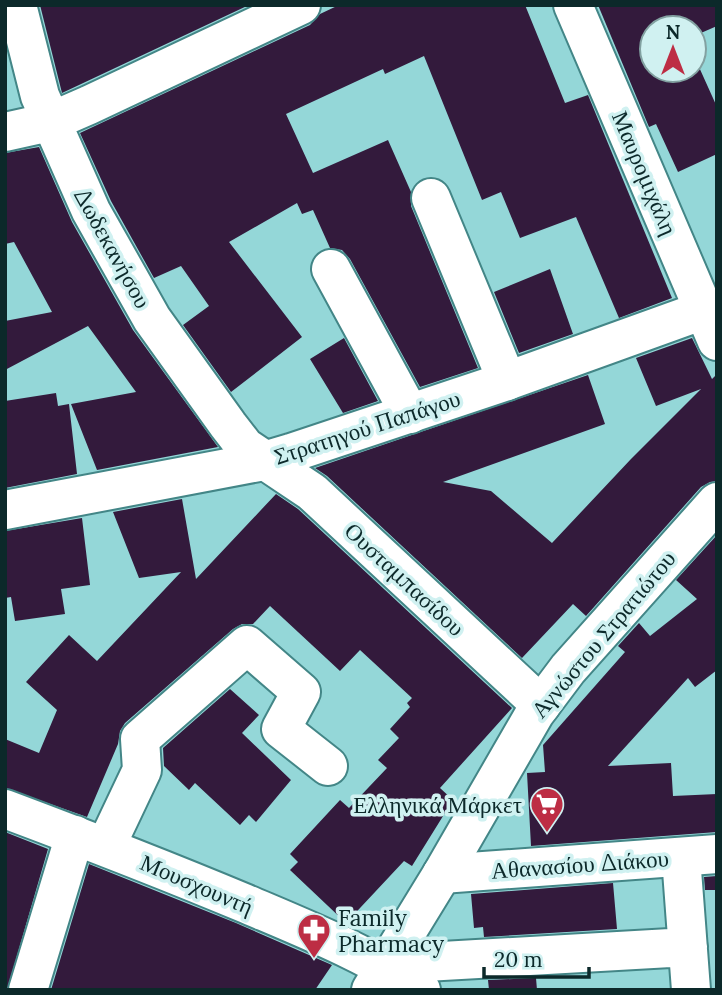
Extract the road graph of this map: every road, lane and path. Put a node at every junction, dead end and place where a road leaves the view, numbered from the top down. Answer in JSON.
{"nodes":[{"id":1,"x":17,"y":5,"type":"edge"},
{"id":2,"x":301,"y":5,"type":"edge"},
{"id":3,"x":573,"y":5,"type":"edge"},
{"id":4,"x":50,"y":122,"type":"junction"},
{"id":5,"x":5,"y":132,"type":"edge"},
{"id":6,"x":431,"y":198,"type":"dead end"},
{"id":7,"x":331,"y":269,"type":"dead end"},
{"id":8,"x":712,"y":318,"type":"edge"},
{"id":9,"x":507,"y":382,"type":"junction"},
{"id":10,"x":410,"y":414,"type":"junction"},
{"id":11,"x":264,"y":461,"type":"junction"},
{"id":12,"x":717,"y":502,"type":"edge"},
{"id":13,"x":5,"y":510,"type":"edge"},
{"id":14,"x":541,"y":705,"type":"junction"},
{"id":15,"x":328,"y":766,"type":"dead end"},
{"id":16,"x":5,"y":808,"type":"edge"},
{"id":17,"x":91,"y":840,"type":"junction"},
{"id":18,"x":699,"y":855,"type":"edge"},
{"id":19,"x":442,"y":874,"type":"junction"},
{"id":20,"x":688,"y":947,"type":"junction"},
{"id":21,"x":378,"y":979,"type":"edge"},
{"id":22,"x":28,"y":990,"type":"edge"},
{"id":23,"x":421,"y":990,"type":"edge"},
{"id":24,"x":691,"y":990,"type":"edge"}],
"edges":[{"from":1,"to":4,"type":"street","name":"Δωδεκανήσου"},
{"from":2,"to":4,"type":"street"},
{"from":3,"to":8,"type":"street","name":"Μαυρομιχάλη"},
{"from":4,"to":5,"type":"street"},
{"from":4,"to":11,"type":"street","name":"Δωδεκανήσου"},
{"from":6,"to":9,"type":"street"},
{"from":7,"to":10,"type":"street"},
{"from":8,"to":9,"type":"street","name":"Στρατηγού Παπάγου"},
{"from":9,"to":10,"type":"street","name":"Στρατηγού Παπάγου"},
{"from":10,"to":11,"type":"street","name":"Στρατηγού Παπάγου"},
{"from":11,"to":13,"type":"street","name":"Στρατηγού Παπάγου"},
{"from":11,"to":14,"type":"street","name":"Ουσταμπασίδου"},
{"from":12,"to":14,"type":"street","name":"Αγνώστου Στρατιώτου"},
{"from":14,"to":19,"type":"street","name":"Αγνώστου Στρατιώτου"},
{"from":15,"to":17,"type":"street"},
{"from":16,"to":17,"type":"street","name":"Μουσχουντή"},
{"from":17,"to":21,"type":"street","name":"Μουσχουντή"},
{"from":17,"to":22,"type":"street"},
{"from":18,"to":19,"type":"street","name":"Αθανασίου Διάκου"},
{"from":18,"to":20,"type":"street"},
{"from":19,"to":21,"type":"street","name":"Αγνώστου Στρατιώτου"},
{"from":20,"to":21,"type":"street"},
{"from":20,"to":24,"type":"street"},
{"from":21,"to":23,"type":"street","name":"Μουσχουντή"}]}
